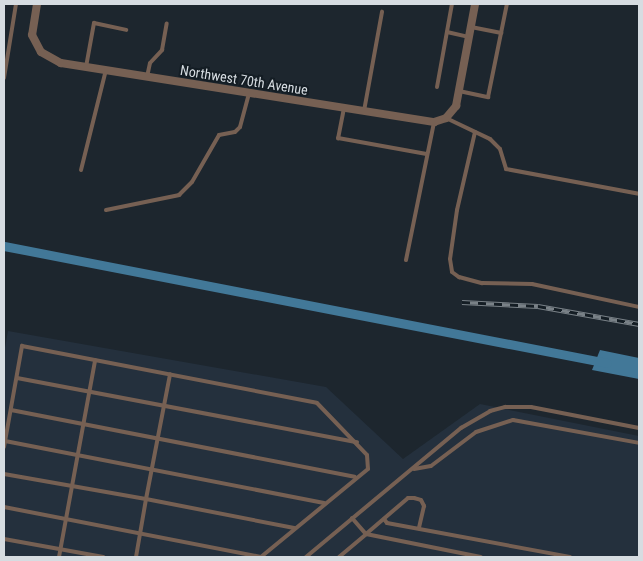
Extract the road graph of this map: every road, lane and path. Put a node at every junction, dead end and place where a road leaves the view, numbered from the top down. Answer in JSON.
{"nodes":[{"id":1,"x":16,"y":4,"type":"edge"},
{"id":2,"x":37,"y":4,"type":"edge"},
{"id":3,"x":452,"y":4,"type":"edge"},
{"id":4,"x":476,"y":4,"type":"edge"},
{"id":5,"x":507,"y":4,"type":"edge"},
{"id":6,"x":382,"y":12,"type":"dead end"},
{"id":7,"x":167,"y":23,"type":"dead end"},
{"id":8,"x":471,"y":27,"type":"junction"},
{"id":9,"x":126,"y":30,"type":"dead end"},
{"id":10,"x":447,"y":32,"type":"junction"},
{"id":11,"x":501,"y":33,"type":"junction"},
{"id":12,"x":469,"y":37,"type":"junction"},
{"id":13,"x":86,"y":67,"type":"junction"},
{"id":14,"x":106,"y":70,"type":"junction"},
{"id":15,"x":148,"y":77,"type":"junction"},
{"id":16,"x":4,"y":78,"type":"edge"},
{"id":17,"x":436,"y":87,"type":"dead end"},
{"id":18,"x":459,"y":91,"type":"junction"},
{"id":19,"x":249,"y":93,"type":"junction"},
{"id":20,"x":344,"y":108,"type":"junction"},
{"id":21,"x":364,"y":111,"type":"junction"},
{"id":22,"x":446,"y":118,"type":"junction"},
{"id":23,"x":434,"y":122,"type":"junction"},
{"id":24,"x":476,"y":132,"type":"junction"},
{"id":25,"x":427,"y":154,"type":"junction"},
{"id":26,"x":81,"y":170,"type":"dead end"},
{"id":27,"x":639,"y":194,"type":"edge"},
{"id":28,"x":106,"y":210,"type":"dead end"},
{"id":29,"x":406,"y":260,"type":"dead end"},
{"id":30,"x":639,"y":307,"type":"edge"},
{"id":31,"x":95,"y":360,"type":"junction"},
{"id":32,"x":170,"y":374,"type":"junction"},
{"id":33,"x":16,"y":378,"type":"junction"},
{"id":34,"x":89,"y":392,"type":"junction"},
{"id":35,"x":164,"y":406,"type":"junction"},
{"id":36,"x":11,"y":410,"type":"junction"},
{"id":37,"x":84,"y":422,"type":"junction"},
{"id":38,"x":639,"y":428,"type":"edge"},
{"id":39,"x":159,"y":438,"type":"junction"},
{"id":40,"x":5,"y":441,"type":"edge"},
{"id":41,"x":357,"y":442,"type":"junction"},
{"id":42,"x":639,"y":442,"type":"edge"},
{"id":43,"x":4,"y":447,"type":"edge"},
{"id":44,"x":78,"y":456,"type":"junction"},
{"id":45,"x":411,"y":469,"type":"junction"},
{"id":46,"x":152,"y":470,"type":"junction"},
{"id":47,"x":4,"y":474,"type":"edge"},
{"id":48,"x":355,"y":477,"type":"junction"},
{"id":49,"x":72,"y":486,"type":"junction"},
{"id":50,"x":146,"y":499,"type":"junction"},
{"id":51,"x":324,"y":503,"type":"junction"},
{"id":52,"x":4,"y":508,"type":"edge"},
{"id":53,"x":352,"y":518,"type":"junction"},
{"id":54,"x":66,"y":519,"type":"junction"},
{"id":55,"x":384,"y":519,"type":"junction"},
{"id":56,"x":294,"y":528,"type":"junction"},
{"id":57,"x":419,"y":528,"type":"junction"},
{"id":58,"x":140,"y":533,"type":"junction"},
{"id":59,"x":366,"y":534,"type":"junction"},
{"id":60,"x":4,"y":539,"type":"edge"},
{"id":61,"x":60,"y":549,"type":"junction"},
{"id":62,"x":59,"y":557,"type":"edge"},
{"id":63,"x":103,"y":557,"type":"edge"},
{"id":64,"x":136,"y":557,"type":"edge"},
{"id":65,"x":262,"y":557,"type":"edge"},
{"id":66,"x":306,"y":557,"type":"edge"},
{"id":67,"x":338,"y":557,"type":"edge"},
{"id":68,"x":481,"y":557,"type":"edge"},
{"id":69,"x":570,"y":557,"type":"edge"}],
"edges":[{"from":1,"to":16,"type":"lane"},
{"from":2,"to":13,"type":"street","name":"Northwest 70th Avenue"},
{"from":3,"to":10,"type":"lane"},
{"from":4,"to":8,"type":"street"},
{"from":5,"to":11,"type":"lane"},
{"from":6,"to":21,"type":"lane"},
{"from":7,"to":15,"type":"lane"},
{"from":8,"to":11,"type":"lane"},
{"from":8,"to":12,"type":"street"},
{"from":9,"to":13,"type":"lane"},
{"from":10,"to":12,"type":"lane"},
{"from":10,"to":17,"type":"lane"},
{"from":11,"to":18,"type":"lane"},
{"from":12,"to":18,"type":"street"},
{"from":13,"to":14,"type":"street","name":"Northwest 70th Avenue"},
{"from":14,"to":15,"type":"street","name":"Northwest 70th Avenue"},
{"from":14,"to":26,"type":"lane"},
{"from":15,"to":19,"type":"street","name":"Northwest 70th Avenue"},
{"from":18,"to":22,"type":"street"},
{"from":19,"to":20,"type":"street","name":"Northwest 70th Avenue"},
{"from":19,"to":28,"type":"lane"},
{"from":20,"to":21,"type":"street","name":"Northwest 70th Avenue"},
{"from":20,"to":25,"type":"lane"},
{"from":21,"to":23,"type":"street","name":"Northwest 70th Avenue"},
{"from":22,"to":23,"type":"street","name":"Northwest 70th Avenue"},
{"from":22,"to":24,"type":"lane"},
{"from":23,"to":25,"type":"lane"},
{"from":24,"to":27,"type":"lane"},
{"from":24,"to":30,"type":"lane"},
{"from":25,"to":29,"type":"lane"},
{"from":31,"to":32,"type":"lane"},
{"from":31,"to":33,"type":"lane"},
{"from":31,"to":34,"type":"lane"},
{"from":32,"to":35,"type":"lane"},
{"from":32,"to":41,"type":"lane"},
{"from":33,"to":34,"type":"lane"},
{"from":33,"to":36,"type":"lane"},
{"from":34,"to":35,"type":"lane"},
{"from":34,"to":37,"type":"lane"},
{"from":35,"to":39,"type":"lane"},
{"from":35,"to":41,"type":"lane"},
{"from":36,"to":37,"type":"lane"},
{"from":36,"to":40,"type":"lane"},
{"from":37,"to":39,"type":"lane"},
{"from":37,"to":44,"type":"lane"},
{"from":38,"to":45,"type":"lane"},
{"from":39,"to":46,"type":"lane"},
{"from":39,"to":48,"type":"lane"},
{"from":40,"to":43,"type":"lane"},
{"from":40,"to":44,"type":"lane"},
{"from":41,"to":48,"type":"lane"},
{"from":42,"to":45,"type":"lane"},
{"from":44,"to":46,"type":"lane"},
{"from":44,"to":49,"type":"lane"},
{"from":45,"to":53,"type":"lane"},
{"from":46,"to":50,"type":"lane"},
{"from":46,"to":51,"type":"lane"},
{"from":47,"to":49,"type":"lane"},
{"from":48,"to":51,"type":"lane"},
{"from":49,"to":50,"type":"lane"},
{"from":49,"to":54,"type":"lane"},
{"from":50,"to":56,"type":"lane"},
{"from":50,"to":58,"type":"lane"},
{"from":51,"to":56,"type":"lane"},
{"from":52,"to":54,"type":"lane"},
{"from":53,"to":59,"type":"lane"},
{"from":53,"to":66,"type":"lane"},
{"from":54,"to":58,"type":"lane"},
{"from":54,"to":61,"type":"lane"},
{"from":55,"to":57,"type":"lane"},
{"from":55,"to":57,"type":"lane"},
{"from":55,"to":59,"type":"lane"},
{"from":56,"to":65,"type":"lane"},
{"from":57,"to":69,"type":"lane"},
{"from":58,"to":64,"type":"lane"},
{"from":58,"to":65,"type":"lane"},
{"from":59,"to":67,"type":"lane"},
{"from":59,"to":68,"type":"lane"},
{"from":60,"to":61,"type":"lane"},
{"from":61,"to":62,"type":"lane"},
{"from":61,"to":63,"type":"lane"}]}
